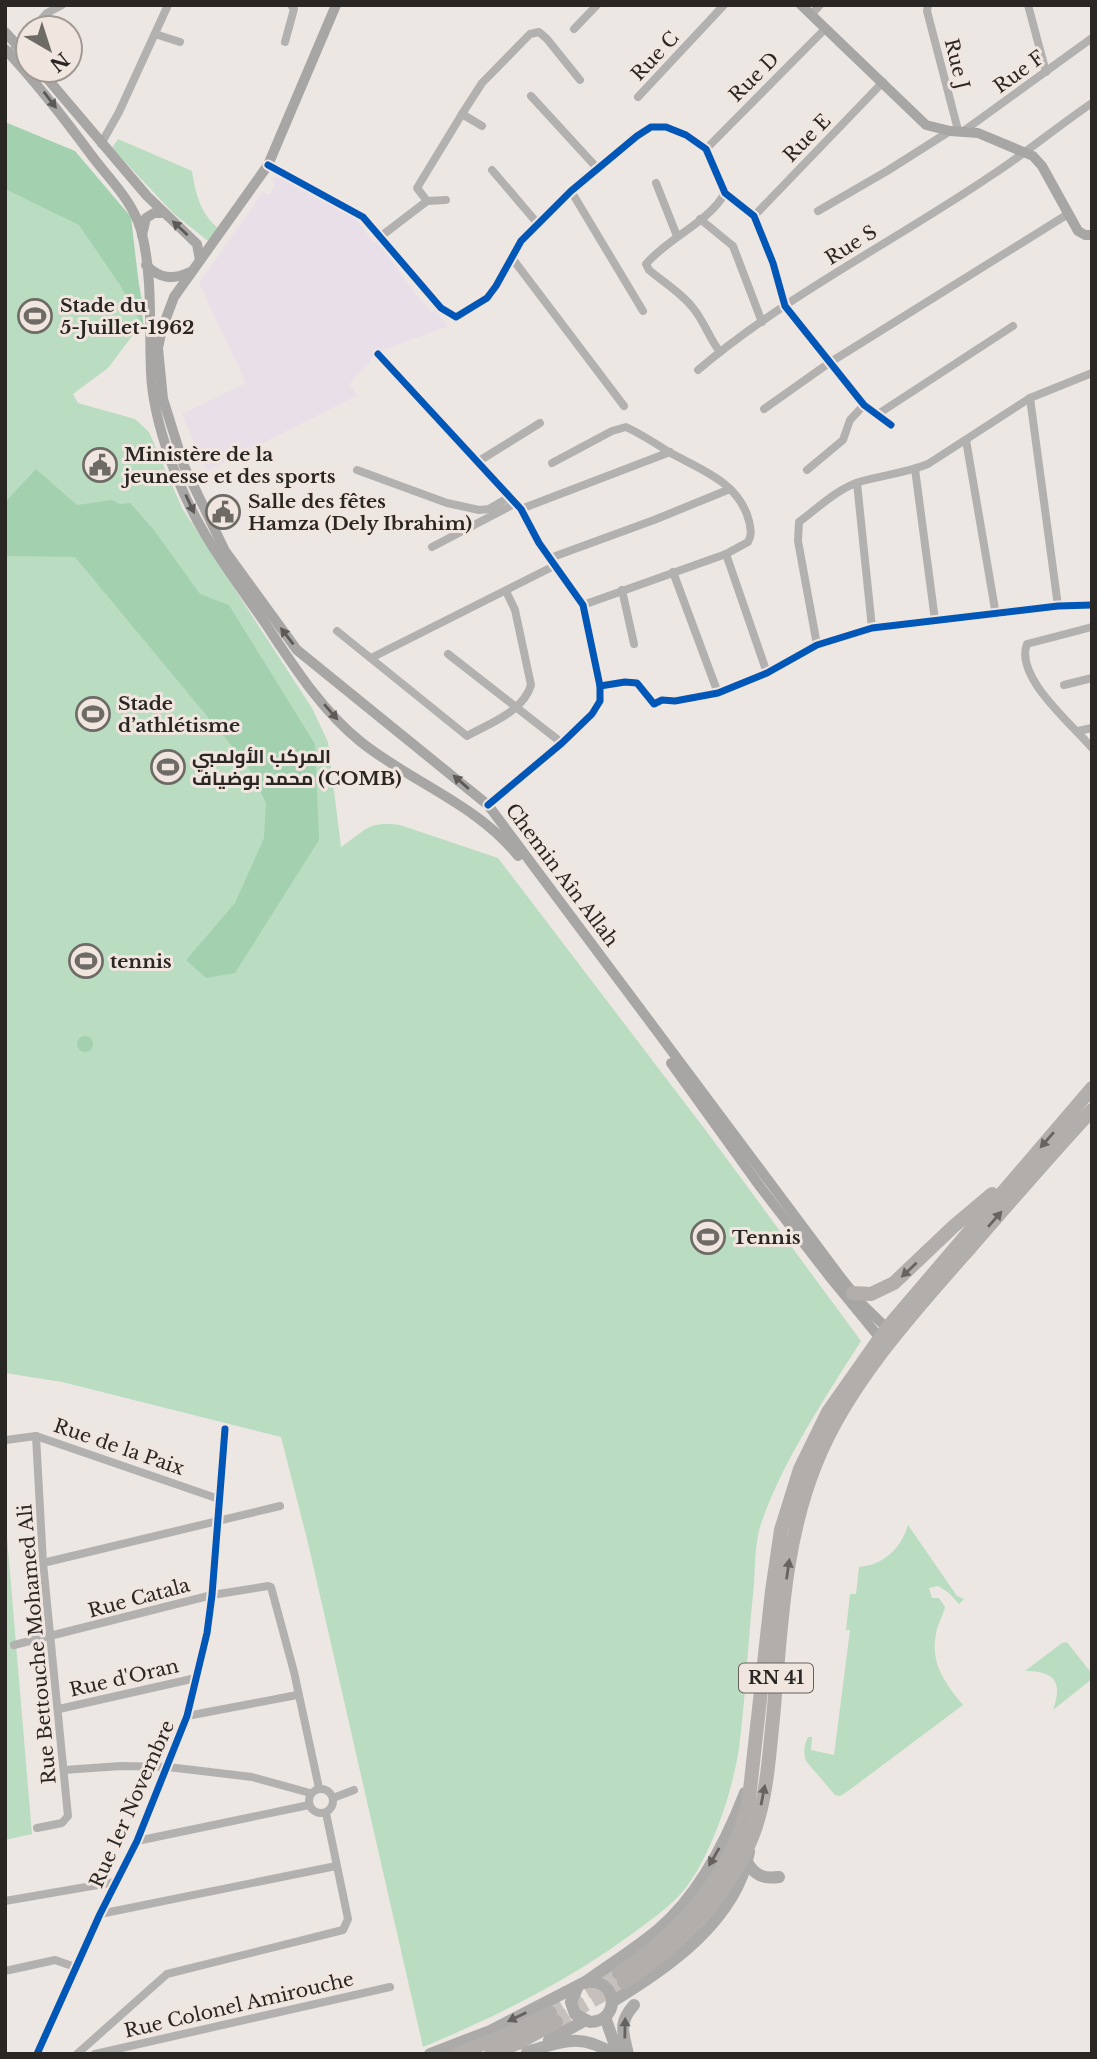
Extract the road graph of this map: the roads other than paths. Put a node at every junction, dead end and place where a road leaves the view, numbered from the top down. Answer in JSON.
{"nodes":[{"id":1,"x":168,"y":5,"type":"edge"},
{"id":2,"x":291,"y":5,"type":"edge"},
{"id":3,"x":336,"y":5,"type":"edge"},
{"id":4,"x":597,"y":5,"type":"edge"},
{"id":5,"x":724,"y":5,"type":"edge"},
{"id":6,"x":801,"y":5,"type":"edge"},
{"id":7,"x":820,"y":5,"type":"edge"},
{"id":8,"x":928,"y":5,"type":"edge"},
{"id":9,"x":1028,"y":5,"type":"edge"},
{"id":10,"x":811,"y":15,"type":"junction"},
{"id":11,"x":826,"y":28,"type":"junction"},
{"id":12,"x":574,"y":29,"type":"dead end"},
{"id":13,"x":5,"y":32,"type":"edge"},
{"id":14,"x":155,"y":34,"type":"junction"},
{"id":15,"x":1092,"y":38,"type":"edge"},
{"id":16,"x":180,"y":42,"type":"dead end"},
{"id":17,"x":285,"y":42,"type":"dead end"},
{"id":18,"x":11,"y":49,"type":"edge"},
{"id":19,"x":1046,"y":72,"type":"junction"},
{"id":20,"x":580,"y":80,"type":"dead end"},
{"id":21,"x":883,"y":82,"type":"junction"},
{"id":22,"x":52,"y":84,"type":"edge"},
{"id":23,"x":531,"y":96,"type":"dead end"},
{"id":24,"x":638,"y":97,"type":"dead end"},
{"id":25,"x":1092,"y":103,"type":"edge"},
{"id":26,"x":462,"y":114,"type":"junction"},
{"id":27,"x":482,"y":126,"type":"dead end"},
{"id":28,"x":958,"y":130,"type":"junction"},
{"id":29,"x":101,"y":144,"type":"junction"},
{"id":30,"x":706,"y":149,"type":"junction"},
{"id":31,"x":1023,"y":152,"type":"junction"},
{"id":32,"x":268,"y":165,"type":"junction"},
{"id":33,"x":598,"y":169,"type":"junction"},
{"id":34,"x":492,"y":170,"type":"dead end"},
{"id":35,"x":656,"y":183,"type":"dead end"},
{"id":36,"x":571,"y":191,"type":"junction"},
{"id":37,"x":725,"y":192,"type":"junction"},
{"id":38,"x":446,"y":200,"type":"dead end"},
{"id":39,"x":427,"y":201,"type":"junction"},
{"id":40,"x":818,"y":211,"type":"dead end"},
{"id":41,"x":164,"y":213,"type":"junction"},
{"id":42,"x":1069,"y":214,"type":"junction"},
{"id":43,"x":754,"y":216,"type":"junction"},
{"id":44,"x":700,"y":219,"type":"junction"},
{"id":45,"x":538,"y":224,"type":"junction"},
{"id":46,"x":1092,"y":235,"type":"edge"},
{"id":47,"x":677,"y":236,"type":"junction"},
{"id":48,"x":380,"y":237,"type":"junction"},
{"id":49,"x":142,"y":238,"type":"junction"},
{"id":50,"x":197,"y":244,"type":"junction"},
{"id":51,"x":212,"y":244,"type":"junction"},
{"id":52,"x":512,"y":258,"type":"junction"},
{"id":53,"x":200,"y":260,"type":"junction"},
{"id":54,"x":146,"y":265,"type":"junction"},
{"id":55,"x":193,"y":270,"type":"junction"},
{"id":56,"x":785,"y":306,"type":"junction"},
{"id":57,"x":643,"y":311,"type":"dead end"},
{"id":58,"x":762,"y":322,"type":"junction"},
{"id":59,"x":1013,"y":327,"type":"dead end"},
{"id":60,"x":720,"y":352,"type":"junction"},
{"id":61,"x":378,"y":354,"type":"dead end"},
{"id":62,"x":829,"y":363,"type":"junction"},
{"id":63,"x":698,"y":370,"type":"dead end"},
{"id":64,"x":1092,"y":373,"type":"edge"},
{"id":65,"x":1030,"y":398,"type":"junction"},
{"id":66,"x":159,"y":400,"type":"junction"},
{"id":67,"x":863,"y":405,"type":"junction"},
{"id":68,"x":624,"y":406,"type":"dead end"},
{"id":69,"x":764,"y":409,"type":"dead end"},
{"id":70,"x":878,"y":414,"type":"junction"},
{"id":71,"x":540,"y":423,"type":"dead end"},
{"id":72,"x":891,"y":425,"type":"dead end"},
{"id":73,"x":966,"y":440,"type":"junction"},
{"id":74,"x":670,"y":452,"type":"junction"},
{"id":75,"x":479,"y":461,"type":"junction"},
{"id":76,"x":552,"y":463,"type":"dead end"},
{"id":77,"x":357,"y":470,"type":"dead end"},
{"id":78,"x":807,"y":470,"type":"dead end"},
{"id":79,"x":915,"y":470,"type":"junction"},
{"id":80,"x":857,"y":483,"type":"junction"},
{"id":81,"x":730,"y":489,"type":"junction"},
{"id":82,"x":516,"y":502,"type":"junction"},
{"id":83,"x":432,"y":547,"type":"dead end"},
{"id":84,"x":726,"y":554,"type":"junction"},
{"id":85,"x":552,"y":562,"type":"junction"},
{"id":86,"x":673,"y":572,"type":"junction"},
{"id":87,"x":622,"y":590,"type":"junction"},
{"id":88,"x":506,"y":591,"type":"junction"},
{"id":89,"x":583,"y":605,"type":"junction"},
{"id":90,"x":1092,"y":605,"type":"edge"},
{"id":91,"x":1058,"y":606,"type":"junction"},
{"id":92,"x":996,"y":615,"type":"junction"},
{"id":93,"x":935,"y":620,"type":"junction"},
{"id":94,"x":872,"y":628,"type":"junction"},
{"id":95,"x":1092,"y":628,"type":"edge"},
{"id":96,"x":337,"y":631,"type":"dead end"},
{"id":97,"x":634,"y":644,"type":"dead end"},
{"id":98,"x":817,"y":645,"type":"junction"},
{"id":99,"x":448,"y":654,"type":"dead end"},
{"id":100,"x":371,"y":658,"type":"junction"},
{"id":101,"x":768,"y":673,"type":"junction"},
{"id":102,"x":327,"y":674,"type":"junction"},
{"id":103,"x":1092,"y":678,"type":"edge"},
{"id":104,"x":1065,"y":685,"type":"dead end"},
{"id":105,"x":600,"y":686,"type":"junction"},
{"id":106,"x":313,"y":692,"type":"junction"},
{"id":107,"x":718,"y":693,"type":"junction"},
{"id":108,"x":518,"y":707,"type":"junction"},
{"id":109,"x":1092,"y":728,"type":"edge"},
{"id":110,"x":1078,"y":731,"type":"junction"},
{"id":111,"x":562,"y":743,"type":"junction"},
{"id":112,"x":1092,"y":748,"type":"edge"},
{"id":113,"x":488,"y":805,"type":"junction"},
{"id":114,"x":475,"y":816,"type":"junction"},
{"id":115,"x":1092,"y":1088,"type":"edge"},
{"id":116,"x":1092,"y":1110,"type":"edge"},
{"id":117,"x":1015,"y":1176,"type":"junction"},
{"id":118,"x":853,"y":1293,"type":"junction"},
{"id":119,"x":887,"y":1337,"type":"junction"},
{"id":120,"x":225,"y":1429,"type":"dead end"},
{"id":121,"x":36,"y":1436,"type":"junction"},
{"id":122,"x":6,"y":1440,"type":"edge"},
{"id":123,"x":219,"y":1499,"type":"junction"},
{"id":124,"x":280,"y":1506,"type":"dead end"},
{"id":125,"x":219,"y":1523,"type":"junction"},
{"id":126,"x":43,"y":1563,"type":"junction"},
{"id":127,"x":212,"y":1595,"type":"junction"},
{"id":128,"x":50,"y":1638,"type":"junction"},
{"id":129,"x":14,"y":1645,"type":"dead end"},
{"id":130,"x":197,"y":1678,"type":"junction"},
{"id":131,"x":297,"y":1695,"type":"junction"},
{"id":132,"x":59,"y":1709,"type":"junction"},
{"id":133,"x":187,"y":1716,"type":"junction"},
{"id":134,"x":168,"y":1767,"type":"junction"},
{"id":135,"x":64,"y":1770,"type":"junction"},
{"id":136,"x":753,"y":1773,"type":"junction"},
{"id":137,"x":319,"y":1788,"type":"junction"},
{"id":138,"x":354,"y":1790,"type":"dead end"},
{"id":139,"x":310,"y":1794,"type":"junction"},
{"id":140,"x":333,"y":1798,"type":"junction"},
{"id":141,"x":309,"y":1805,"type":"junction"},
{"id":142,"x":326,"y":1813,"type":"junction"},
{"id":143,"x":37,"y":1828,"type":"dead end"},
{"id":144,"x":753,"y":1835,"type":"junction"},
{"id":145,"x":137,"y":1841,"type":"junction"},
{"id":146,"x":747,"y":1862,"type":"junction"},
{"id":147,"x":336,"y":1866,"type":"junction"},
{"id":148,"x":779,"y":1878,"type":"dead end"},
{"id":149,"x":115,"y":1882,"type":"junction"},
{"id":150,"x":5,"y":1901,"type":"edge"},
{"id":151,"x":100,"y":1914,"type":"junction"},
{"id":152,"x":75,"y":1967,"type":"junction"},
{"id":153,"x":5,"y":1971,"type":"edge"},
{"id":154,"x":581,"y":1985,"type":"junction"},
{"id":155,"x":390,"y":1987,"type":"dead end"},
{"id":156,"x":612,"y":2002,"type":"junction"},
{"id":157,"x":634,"y":2005,"type":"dead end"},
{"id":158,"x":605,"y":2017,"type":"junction"},
{"id":159,"x":587,"y":2022,"type":"junction"},
{"id":160,"x":525,"y":2053,"type":"edge"},
{"id":161,"x":37,"y":2054,"type":"edge"},
{"id":162,"x":77,"y":2054,"type":"edge"},
{"id":163,"x":95,"y":2054,"type":"edge"},
{"id":164,"x":430,"y":2054,"type":"edge"},
{"id":165,"x":457,"y":2054,"type":"edge"},
{"id":166,"x":491,"y":2054,"type":"edge"},
{"id":167,"x":615,"y":2054,"type":"edge"},
{"id":168,"x":628,"y":2054,"type":"edge"}],
"edges":[{"from":1,"to":14,"type":"street"},
{"from":2,"to":17,"type":"street"},
{"from":3,"to":32,"type":"main road"},
{"from":4,"to":12,"type":"street"},
{"from":5,"to":24,"type":"street","name":"Rue C"},
{"from":6,"to":10,"type":"main road"},
{"from":7,"to":10,"type":"street"},
{"from":8,"to":28,"type":"street","name":"Rue J"},
{"from":9,"to":19,"type":"street"},
{"from":10,"to":11,"type":"main road"},
{"from":11,"to":21,"type":"main road"},
{"from":11,"to":30,"type":"street","name":"Rue D"},
{"from":13,"to":18,"type":"main road"},
{"from":14,"to":16,"type":"street"},
{"from":14,"to":29,"type":"street"},
{"from":15,"to":19,"type":"street","name":"Rue F"},
{"from":18,"to":49,"type":"main road","one_way":true},
{"from":19,"to":28,"type":"street","name":"Rue F"},
{"from":20,"to":26,"type":"street"},
{"from":21,"to":28,"type":"main road"},
{"from":21,"to":43,"type":"street","name":"Rue E"},
{"from":22,"to":29,"type":"main road"},
{"from":23,"to":33,"type":"street"},
{"from":25,"to":31,"type":"street","name":"Rue S"},
{"from":26,"to":27,"type":"street"},
{"from":26,"to":39,"type":"street"},
{"from":28,"to":31,"type":"main road"},
{"from":28,"to":40,"type":"street","name":"Rue F"},
{"from":29,"to":41,"type":"main road"},
{"from":30,"to":33,"type":"street"},
{"from":30,"to":37,"type":"street"},
{"from":31,"to":42,"type":"main road"},
{"from":31,"to":56,"type":"street","name":"Rue S"},
{"from":32,"to":48,"type":"street"},
{"from":32,"to":51,"type":"main road"},
{"from":33,"to":36,"type":"street"},
{"from":34,"to":45,"type":"street"},
{"from":35,"to":47,"type":"street"},
{"from":36,"to":45,"type":"street"},
{"from":36,"to":57,"type":"street"},
{"from":37,"to":43,"type":"street"},
{"from":37,"to":44,"type":"street"},
{"from":38,"to":39,"type":"street"},
{"from":39,"to":48,"type":"street"},
{"from":41,"to":49,"type":"main road"},
{"from":50,"to":41,"type":"main road","one_way":true},
{"from":42,"to":46,"type":"main road"},
{"from":42,"to":62,"type":"street"},
{"from":43,"to":56,"type":"street"},
{"from":44,"to":47,"type":"street"},
{"from":44,"to":58,"type":"street"},
{"from":45,"to":52,"type":"street"},
{"from":47,"to":60,"type":"street"},
{"from":48,"to":52,"type":"street"},
{"from":49,"to":54,"type":"main road"},
{"from":50,"to":51,"type":"main road"},
{"from":50,"to":53,"type":"main road"},
{"from":51,"to":53,"type":"main road"},
{"from":52,"to":68,"type":"street"},
{"from":53,"to":55,"type":"main road"},
{"from":54,"to":55,"type":"main road"},
{"from":54,"to":66,"type":"main road","name":"Chemin Aîn Allah"},
{"from":55,"to":66,"type":"main road","name":"Chemin Aîn Allah"},
{"from":56,"to":58,"type":"street","name":"Rue S"},
{"from":56,"to":62,"type":"street"},
{"from":58,"to":60,"type":"street","name":"Rue S"},
{"from":59,"to":70,"type":"street"},
{"from":60,"to":63,"type":"street","name":"Rue S"},
{"from":61,"to":75,"type":"street"},
{"from":62,"to":67,"type":"street"},
{"from":62,"to":69,"type":"street"},
{"from":64,"to":65,"type":"street"},
{"from":65,"to":73,"type":"street"},
{"from":65,"to":91,"type":"street"},
{"from":102,"to":66,"type":"main road","name":"Chemin Aîn Allah","one_way":true},
{"from":66,"to":106,"type":"main road","name":"Chemin Aîn Allah","one_way":true},
{"from":67,"to":70,"type":"street"},
{"from":67,"to":78,"type":"street"},
{"from":70,"to":72,"type":"street"},
{"from":71,"to":75,"type":"street"},
{"from":73,"to":79,"type":"street"},
{"from":73,"to":92,"type":"street"},
{"from":74,"to":76,"type":"street"},
{"from":74,"to":81,"type":"street"},
{"from":74,"to":82,"type":"street"},
{"from":75,"to":82,"type":"street"},
{"from":77,"to":82,"type":"street"},
{"from":79,"to":80,"type":"street"},
{"from":79,"to":93,"type":"street"},
{"from":80,"to":94,"type":"street"},
{"from":80,"to":98,"type":"street"},
{"from":81,"to":84,"type":"street"},
{"from":81,"to":85,"type":"street"},
{"from":82,"to":83,"type":"street"},
{"from":82,"to":85,"type":"street"},
{"from":84,"to":86,"type":"street"},
{"from":84,"to":101,"type":"street"},
{"from":85,"to":88,"type":"street"},
{"from":85,"to":89,"type":"street"},
{"from":86,"to":87,"type":"street"},
{"from":86,"to":107,"type":"street"},
{"from":87,"to":89,"type":"street"},
{"from":87,"to":97,"type":"street"},
{"from":88,"to":100,"type":"street"},
{"from":88,"to":108,"type":"street"},
{"from":89,"to":105,"type":"street"},
{"from":90,"to":91,"type":"street"},
{"from":91,"to":92,"type":"street"},
{"from":92,"to":93,"type":"street"},
{"from":93,"to":94,"type":"street"},
{"from":94,"to":98,"type":"street"},
{"from":95,"to":110,"type":"street"},
{"from":96,"to":100,"type":"street"},
{"from":98,"to":101,"type":"street"},
{"from":99,"to":108,"type":"street"},
{"from":100,"to":108,"type":"street"},
{"from":101,"to":107,"type":"street"},
{"from":102,"to":106,"type":"main road"},
{"from":113,"to":102,"type":"main road","name":"Chemin Aîn Allah","one_way":true},
{"from":103,"to":104,"type":"street"},
{"from":105,"to":107,"type":"street"},
{"from":105,"to":111,"type":"street"},
{"from":106,"to":114,"type":"main road","name":"Chemin Aîn Allah","one_way":true},
{"from":108,"to":111,"type":"street"},
{"from":109,"to":110,"type":"street"},
{"from":110,"to":112,"type":"street"},
{"from":111,"to":113,"type":"street"},
{"from":113,"to":114,"type":"main road"},
{"from":113,"to":118,"type":"main road","name":"Chemin Aîn Allah"},
{"from":114,"to":119,"type":"main road","name":"Chemin Aîn Allah"},
{"from":115,"to":117,"type":"highway","number":"RN 41","one_way":true},
{"from":119,"to":116,"type":"highway","number":"RN 41","one_way":true},
{"from":117,"to":118,"type":"highway","one_way":true},
{"from":117,"to":119,"type":"highway","number":"RN 41"},
{"from":118,"to":119,"type":"main road","name":"Chemin Aîn Allah"},
{"from":119,"to":136,"type":"highway","number":"RN 41"},
{"from":144,"to":119,"type":"highway","number":"RN 41","one_way":true},
{"from":120,"to":123,"type":"street","name":"Rue 1er Novembre"},
{"from":121,"to":122,"type":"street","name":"Rue de la Paix"},
{"from":121,"to":123,"type":"street","name":"Rue de la Paix"},
{"from":121,"to":126,"type":"street","name":"Rue Bettouche Mohamed Ali"},
{"from":123,"to":125,"type":"street","name":"Rue 1er Novembre"},
{"from":124,"to":125,"type":"street"},
{"from":125,"to":126,"type":"street"},
{"from":125,"to":127,"type":"street","name":"Rue 1er Novembre"},
{"from":126,"to":128,"type":"street","name":"Rue Bettouche Mohamed Ali"},
{"from":127,"to":128,"type":"street","name":"Rue Catala"},
{"from":127,"to":130,"type":"street","name":"Rue 1er Novembre"},
{"from":127,"to":131,"type":"street","name":"Rue Catala"},
{"from":128,"to":129,"type":"street","name":"Rue Catala"},
{"from":128,"to":132,"type":"street","name":"Rue Bettouche Mohamed Ali"},
{"from":130,"to":132,"type":"street","name":"Rue d'Oran"},
{"from":130,"to":133,"type":"street","name":"Rue 1er Novembre"},
{"from":131,"to":133,"type":"street"},
{"from":131,"to":137,"type":"street"},
{"from":132,"to":135,"type":"street","name":"Rue Bettouche Mohamed Ali"},
{"from":133,"to":134,"type":"street","name":"Rue 1er Novembre"},
{"from":134,"to":135,"type":"street"},
{"from":134,"to":139,"type":"street"},
{"from":134,"to":145,"type":"street","name":"Rue 1er Novembre"},
{"from":135,"to":143,"type":"street","name":"Rue Bettouche Mohamed Ali"},
{"from":136,"to":144,"type":"highway","number":"RN 41"},
{"from":136,"to":154,"type":"main road","one_way":true},
{"from":137,"to":139,"type":"street"},
{"from":137,"to":140,"type":"street"},
{"from":138,"to":140,"type":"street"},
{"from":139,"to":141,"type":"street"},
{"from":140,"to":142,"type":"street"},
{"from":141,"to":142,"type":"street"},
{"from":141,"to":145,"type":"street"},
{"from":142,"to":147,"type":"street"},
{"from":144,"to":146,"type":"main road"},
{"from":145,"to":149,"type":"street","name":"Rue 1er Novembre"},
{"from":146,"to":148,"type":"main road"},
{"from":146,"to":156,"type":"main road"},
{"from":147,"to":151,"type":"street"},
{"from":147,"to":162,"type":"street"},
{"from":149,"to":150,"type":"street"},
{"from":149,"to":151,"type":"street","name":"Rue 1er Novembre"},
{"from":151,"to":152,"type":"street","name":"Rue 1er Novembre"},
{"from":152,"to":153,"type":"street"},
{"from":152,"to":161,"type":"street","name":"Rue 1er Novembre"},
{"from":154,"to":156,"type":"main road"},
{"from":154,"to":159,"type":"main road"},
{"from":154,"to":164,"type":"main road","one_way":true},
{"from":155,"to":163,"type":"street","name":"Rue Colonel Amirouche"},
{"from":156,"to":158,"type":"main road"},
{"from":168,"to":157,"type":"main road","one_way":true},
{"from":158,"to":159,"type":"main road"},
{"from":158,"to":167,"type":"main road"},
{"from":159,"to":160,"type":"main road"},
{"from":159,"to":167,"type":"main road"},
{"from":160,"to":167,"type":"main road"},
{"from":165,"to":166,"type":"highway"}]}
